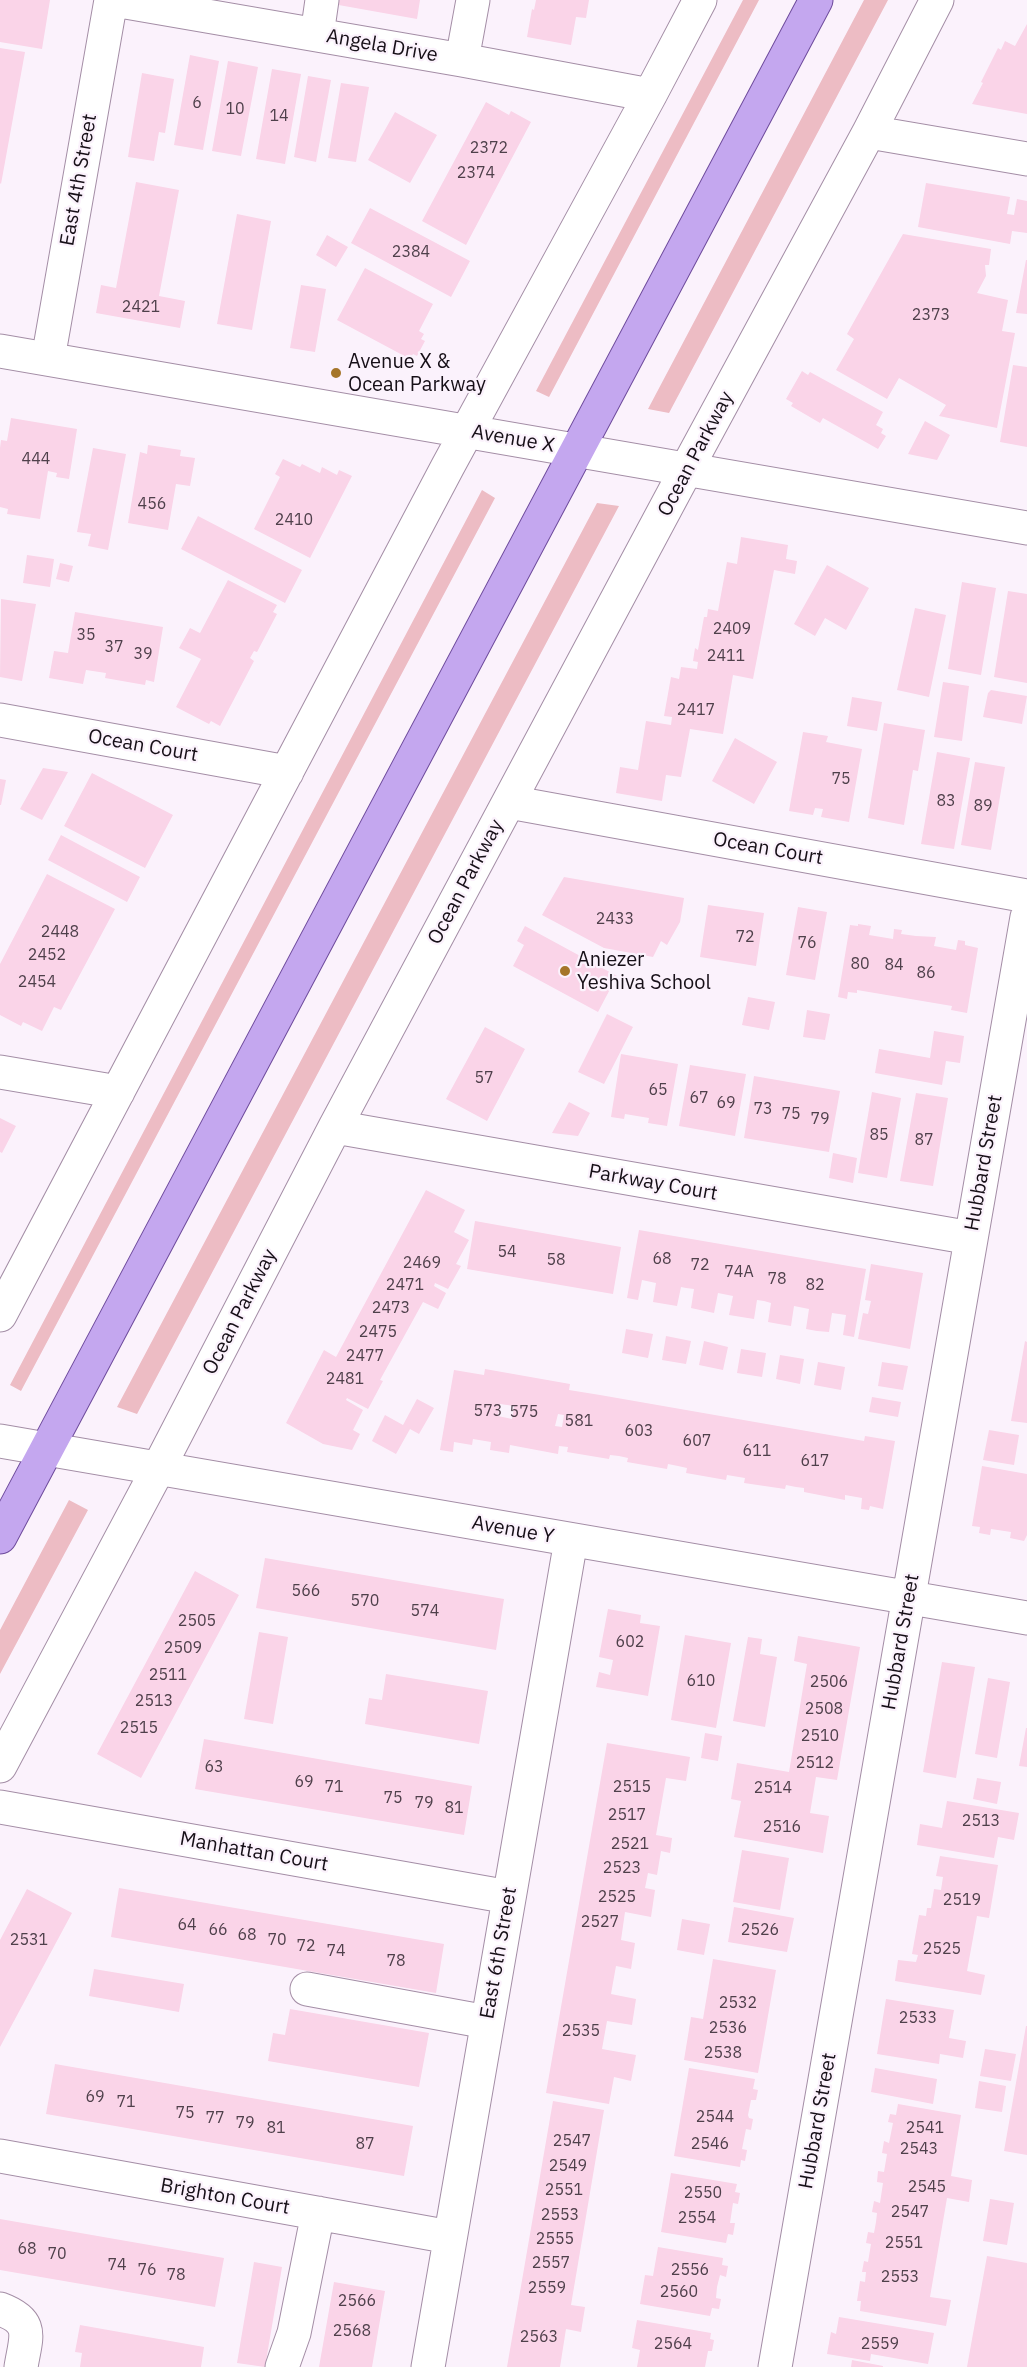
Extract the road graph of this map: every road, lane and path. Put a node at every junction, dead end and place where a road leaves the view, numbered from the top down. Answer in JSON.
{"nodes":[{"id":1,"x":112,"y":0,"type":"edge"},
{"id":2,"x":322,"y":0,"type":"edge"},
{"id":3,"x":473,"y":0,"type":"edge"},
{"id":4,"x":700,"y":0,"type":"edge"},
{"id":5,"x":816,"y":0,"type":"edge"},
{"id":6,"x":937,"y":0,"type":"edge"},
{"id":7,"x":257,"y":12,"type":"edge"},
{"id":8,"x":317,"y":35,"type":"junction"},
{"id":9,"x":462,"y":60,"type":"junction"},
{"id":10,"x":650,"y":95,"type":"junction"},
{"id":11,"x":869,"y":132,"type":"junction"},
{"id":12,"x":1027,"y":159,"type":"edge"},
{"id":13,"x":0,"y":351,"type":"edge"},
{"id":14,"x":48,"y":359,"type":"junction"},
{"id":15,"x":466,"y":431,"type":"junction"},
{"id":16,"x":577,"y":450,"type":"junction"},
{"id":17,"x":686,"y":470,"type":"junction"},
{"id":18,"x":1027,"y":528,"type":"edge"},
{"id":19,"x":0,"y":720,"type":"edge"},
{"id":20,"x":287,"y":772,"type":"junction"},
{"id":21,"x":509,"y":802,"type":"junction"},
{"id":22,"x":1027,"y":896,"type":"edge"},
{"id":23,"x":1027,"y":917,"type":"edge"},
{"id":24,"x":0,"y":1072,"type":"edge"},
{"id":25,"x":118,"y":1092,"type":"junction"},
{"id":26,"x":336,"y":1127,"type":"junction"},
{"id":27,"x":971,"y":1238,"type":"junction"},
{"id":28,"x":0,"y":1315,"type":"edge"},
{"id":29,"x":0,"y":1441,"type":"edge"},
{"id":30,"x":47,"y":1449,"type":"junction"},
{"id":31,"x":158,"y":1469,"type":"junction"},
{"id":32,"x":0,"y":1537,"type":"edge"},
{"id":33,"x":571,"y":1540,"type":"junction"},
{"id":34,"x":908,"y":1598,"type":"junction"},
{"id":35,"x":1027,"y":1618,"type":"edge"},
{"id":36,"x":0,"y":1766,"type":"edge"},
{"id":37,"x":0,"y":1807,"type":"edge"},
{"id":38,"x":509,"y":1897,"type":"junction"},
{"id":39,"x":307,"y":1989,"type":"dead end"},
{"id":40,"x":487,"y":2022,"type":"junction"},
{"id":41,"x":0,"y":2156,"type":"edge"},
{"id":42,"x":318,"y":2213,"type":"junction"},
{"id":43,"x":450,"y":2237,"type":"junction"},
{"id":44,"x":0,"y":2310,"type":"edge"},
{"id":45,"x":0,"y":2366,"type":"edge"},
{"id":46,"x":6,"y":2367,"type":"edge"},
{"id":47,"x":21,"y":2367,"type":"edge"},
{"id":48,"x":282,"y":2367,"type":"edge"},
{"id":49,"x":428,"y":2367,"type":"edge"},
{"id":50,"x":775,"y":2367,"type":"edge"}],
"edges":[{"from":1,"to":7,"type":"street","name":"Angela Drive"},
{"from":1,"to":14,"type":"street","name":"East 4th Street"},
{"from":2,"to":8,"type":"street"},
{"from":3,"to":9,"type":"street"},
{"from":4,"to":10,"type":"street"},
{"from":5,"to":16,"type":"main road"},
{"from":6,"to":11,"type":"street","name":"Ocean Parkway"},
{"from":7,"to":8,"type":"street","name":"Angela Drive"},
{"from":8,"to":9,"type":"street","name":"Angela Drive"},
{"from":9,"to":10,"type":"street","name":"Angela Drive"},
{"from":10,"to":15,"type":"street"},
{"from":11,"to":12,"type":"street"},
{"from":11,"to":17,"type":"street","name":"Ocean Parkway"},
{"from":13,"to":14,"type":"street","name":"Avenue X"},
{"from":14,"to":15,"type":"street","name":"Avenue X"},
{"from":15,"to":16,"type":"street","name":"Avenue X"},
{"from":15,"to":20,"type":"street"},
{"from":16,"to":17,"type":"street","name":"Avenue X"},
{"from":16,"to":30,"type":"main road"},
{"from":17,"to":18,"type":"street","name":"Avenue X"},
{"from":17,"to":21,"type":"street","name":"Ocean Parkway"},
{"from":19,"to":20,"type":"street","name":"Ocean Court"},
{"from":20,"to":25,"type":"street"},
{"from":21,"to":22,"type":"street","name":"Ocean Court"},
{"from":21,"to":26,"type":"street","name":"Ocean Parkway"},
{"from":23,"to":27,"type":"street","name":"Hubbard Street"},
{"from":24,"to":25,"type":"street"},
{"from":25,"to":28,"type":"street"},
{"from":26,"to":27,"type":"street","name":"Parkway Court"},
{"from":26,"to":31,"type":"street","name":"Ocean Parkway"},
{"from":27,"to":34,"type":"street","name":"Hubbard Street"},
{"from":29,"to":30,"type":"street","name":"Avenue Y"},
{"from":30,"to":31,"type":"street","name":"Avenue Y"},
{"from":30,"to":32,"type":"main road"},
{"from":31,"to":33,"type":"street","name":"Avenue Y"},
{"from":31,"to":36,"type":"street","name":"Ocean Parkway"},
{"from":33,"to":34,"type":"street","name":"Avenue Y"},
{"from":33,"to":38,"type":"street","name":"East 6th Street"},
{"from":34,"to":35,"type":"street","name":"Avenue Y"},
{"from":34,"to":50,"type":"street","name":"Hubbard Street"},
{"from":37,"to":38,"type":"street","name":"Manhattan Court"},
{"from":38,"to":40,"type":"street","name":"East 6th Street"},
{"from":39,"to":40,"type":"street"},
{"from":40,"to":43,"type":"street","name":"East 6th Street"},
{"from":41,"to":42,"type":"street","name":"Brighton Court"},
{"from":42,"to":43,"type":"street","name":"Brighton Court"},
{"from":42,"to":48,"type":"street"},
{"from":43,"to":49,"type":"street","name":"East 6th Street"},
{"from":44,"to":47,"type":"street"},
{"from":45,"to":46,"type":"street"}]}
